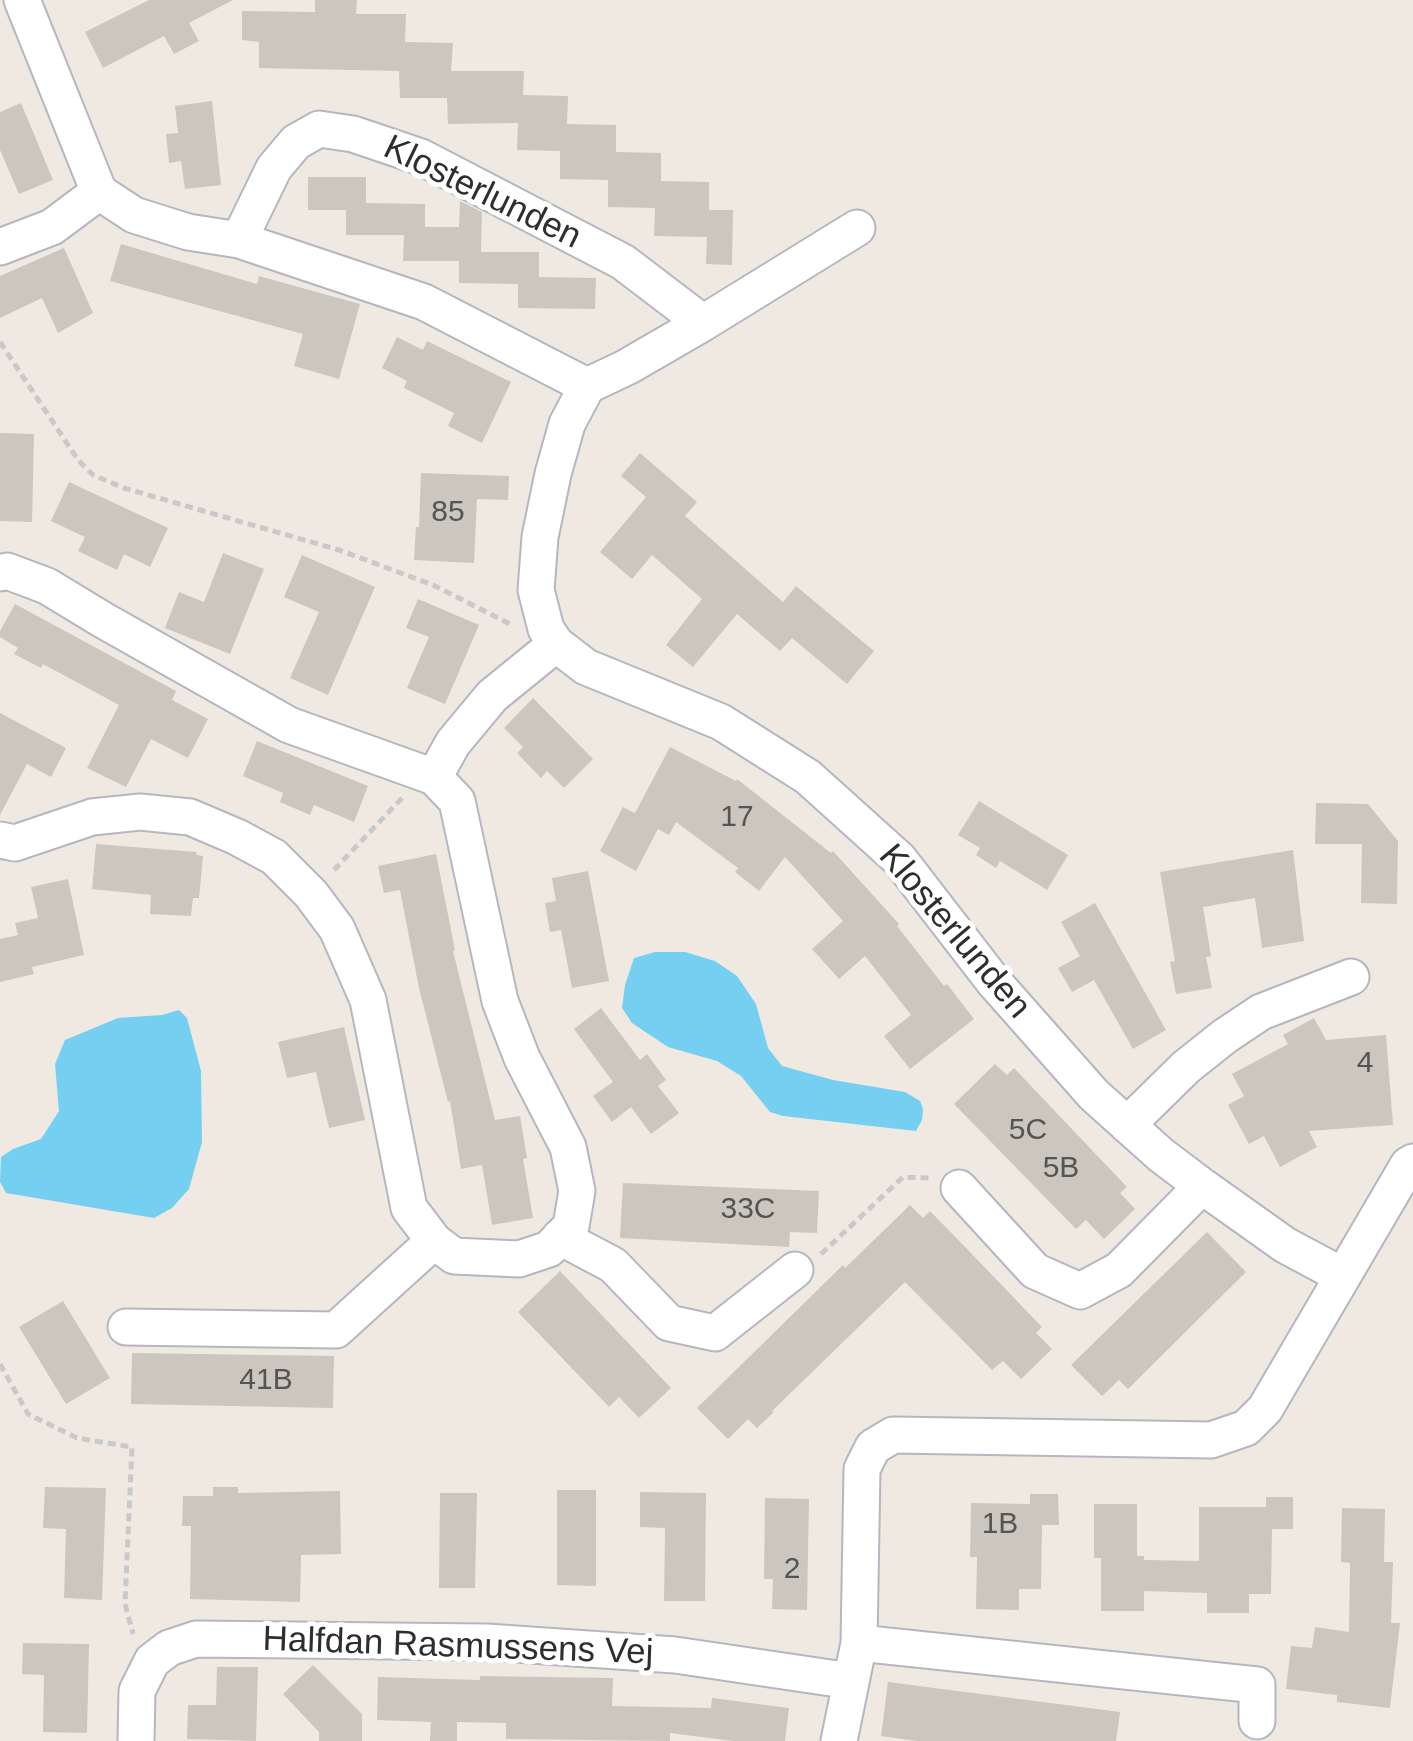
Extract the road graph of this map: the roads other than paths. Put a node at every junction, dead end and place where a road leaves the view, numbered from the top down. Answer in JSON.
{"nodes":[{"id":1,"x":22,"y":0,"type":"edge"},
{"id":2,"x":99,"y":192,"type":"junction"},
{"id":3,"x":858,"y":228,"type":"dead end"},
{"id":4,"x":238,"y":240,"type":"junction"},
{"id":5,"x":0,"y":248,"type":"edge"},
{"id":6,"x":703,"y":323,"type":"junction"},
{"id":7,"x":587,"y":386,"type":"junction"},
{"id":8,"x":0,"y":572,"type":"edge"},
{"id":9,"x":556,"y":644,"type":"junction"},
{"id":10,"x":434,"y":777,"type":"junction"},
{"id":11,"x":0,"y":840,"type":"edge"},
{"id":12,"x":1351,"y":977,"type":"dead end"},
{"id":13,"x":1127,"y":1125,"type":"junction"},
{"id":14,"x":1413,"y":1162,"type":"edge"},
{"id":15,"x":1202,"y":1186,"type":"junction"},
{"id":16,"x":959,"y":1188,"type":"road end"},
{"id":17,"x":560,"y":1237,"type":"junction"},
{"id":18,"x":434,"y":1241,"type":"junction"},
{"id":19,"x":795,"y":1270,"type":"road end"},
{"id":20,"x":1343,"y":1276,"type":"junction"},
{"id":21,"x":126,"y":1326,"type":"dead end"},
{"id":22,"x":859,"y":1643,"type":"junction"},
{"id":23,"x":851,"y":1681,"type":"junction"},
{"id":24,"x":1257,"y":1721,"type":"dead end"},
{"id":25,"x":136,"y":1741,"type":"edge"},
{"id":26,"x":839,"y":1741,"type":"edge"}],
"edges":[{"from":1,"to":2,"type":"street"},
{"from":2,"to":4,"type":"street"},
{"from":2,"to":5,"type":"street"},
{"from":3,"to":6,"type":"street"},
{"from":4,"to":6,"type":"street","name":"Klosterlunden"},
{"from":4,"to":7,"type":"street"},
{"from":6,"to":7,"type":"street"},
{"from":7,"to":9,"type":"street"},
{"from":8,"to":10,"type":"street"},
{"from":9,"to":10,"type":"street"},
{"from":9,"to":13,"type":"street","name":"Klosterlunden"},
{"from":10,"to":17,"type":"street"},
{"from":11,"to":18,"type":"street"},
{"from":12,"to":13,"type":"street"},
{"from":13,"to":15,"type":"street","name":"Klosterlunden"},
{"from":14,"to":20,"type":"street"},
{"from":15,"to":16,"type":"street"},
{"from":15,"to":20,"type":"street","name":"Klosterlunden"},
{"from":17,"to":18,"type":"street"},
{"from":17,"to":19,"type":"street"},
{"from":18,"to":21,"type":"street"},
{"from":20,"to":22,"type":"street"},
{"from":22,"to":23,"type":"street"},
{"from":22,"to":24,"type":"street"},
{"from":23,"to":25,"type":"street","name":"Halfdan Rasmussens Vej"},
{"from":23,"to":26,"type":"street"}]}
